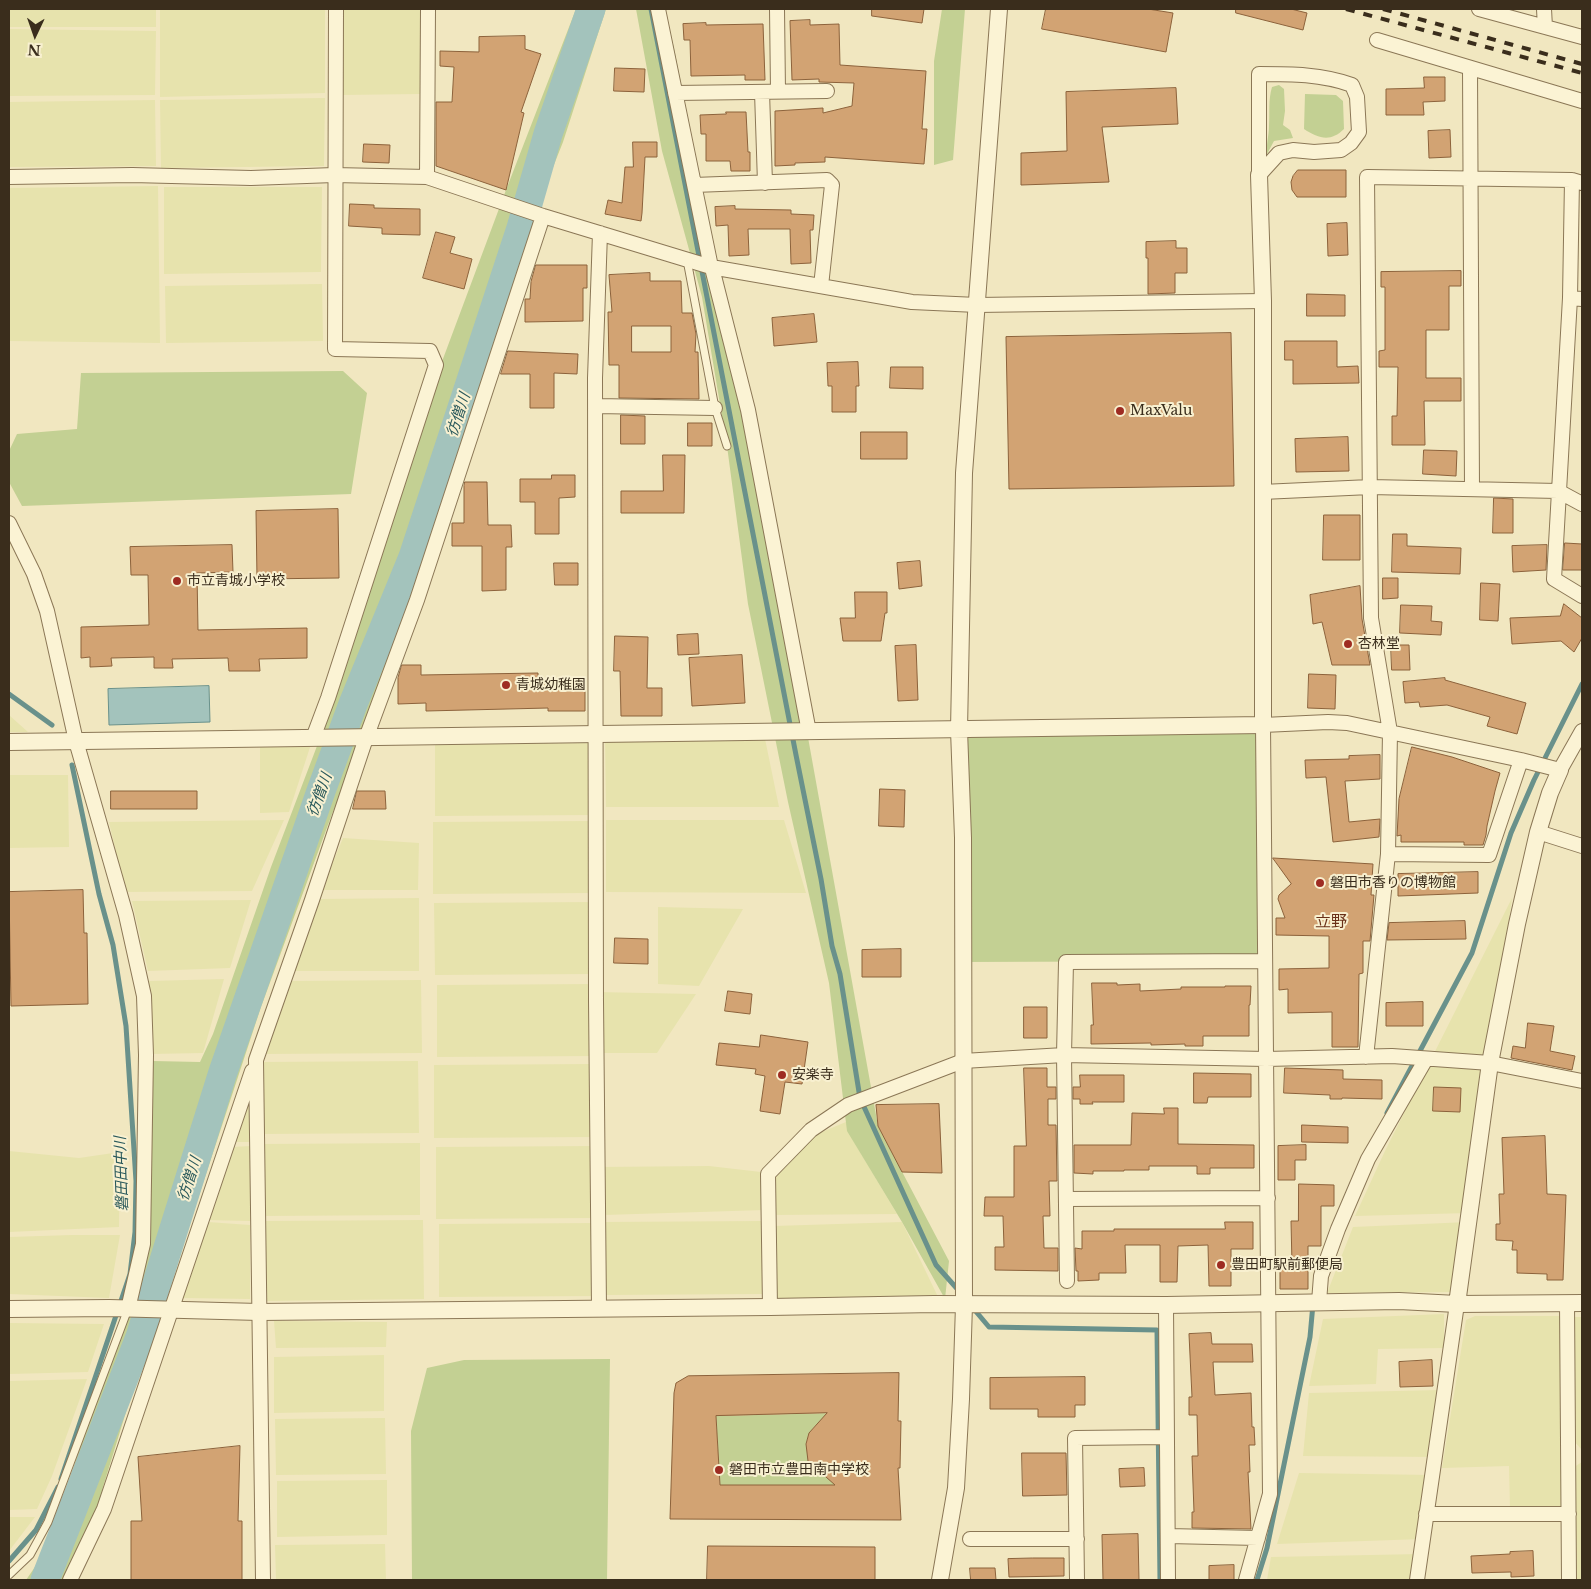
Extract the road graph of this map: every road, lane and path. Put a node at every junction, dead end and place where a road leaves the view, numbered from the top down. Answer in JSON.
{"nodes":[{"id":1,"x":336,"y":9,"type":"edge"},
{"id":2,"x":428,"y":9,"type":"edge"},
{"id":3,"x":658,"y":9,"type":"edge"},
{"id":4,"x":777,"y":9,"type":"edge"},
{"id":5,"x":999,"y":9,"type":"edge"},
{"id":6,"x":1479,"y":9,"type":"edge"},
{"id":7,"x":1544,"y":9,"type":"edge"},
{"id":8,"x":1545,"y":27,"type":"junction"},
{"id":9,"x":1582,"y":37,"type":"edge"},
{"id":10,"x":1377,"y":40,"type":"dead end"},
{"id":11,"x":1470,"y":68,"type":"junction"},
{"id":12,"x":778,"y":91,"type":"junction"},
{"id":13,"x":827,"y":91,"type":"dead end"},
{"id":14,"x":762,"y":92,"type":"junction"},
{"id":15,"x":675,"y":93,"type":"junction"},
{"id":16,"x":1582,"y":101,"type":"edge"},
{"id":17,"x":334,"y":175,"type":"junction"},
{"id":18,"x":1260,"y":175,"type":"junction"},
{"id":19,"x":9,"y":177,"type":"edge"},
{"id":20,"x":427,"y":177,"type":"junction"},
{"id":21,"x":1470,"y":178,"type":"junction"},
{"id":22,"x":1577,"y":181,"type":"edge"},
{"id":23,"x":765,"y":183,"type":"junction"},
{"id":24,"x":694,"y":185,"type":"junction"},
{"id":25,"x":543,"y":216,"type":"junction"},
{"id":26,"x":600,"y":233,"type":"junction"},
{"id":27,"x":689,"y":260,"type":"junction"},
{"id":28,"x":711,"y":268,"type":"junction"},
{"id":29,"x":821,"y":286,"type":"junction"},
{"id":30,"x":1576,"y":298,"type":"edge"},
{"id":31,"x":1263,"y":302,"type":"junction"},
{"id":32,"x":977,"y":305,"type":"junction"},
{"id":33,"x":596,"y":406,"type":"junction"},
{"id":34,"x":715,"y":408,"type":"junction"},
{"id":35,"x":727,"y":446,"type":"dead end"},
{"id":36,"x":1370,"y":486,"type":"junction"},
{"id":37,"x":1472,"y":489,"type":"junction"},
{"id":38,"x":1558,"y":491,"type":"junction"},
{"id":39,"x":1262,"y":492,"type":"junction"},
{"id":40,"x":1582,"y":504,"type":"edge"},
{"id":41,"x":9,"y":523,"type":"edge"},
{"id":42,"x":1582,"y":596,"type":"edge"},
{"id":43,"x":1263,"y":725,"type":"junction"},
{"id":44,"x":959,"y":730,"type":"junction"},
{"id":45,"x":1582,"y":731,"type":"edge"},
{"id":46,"x":809,"y":732,"type":"junction"},
{"id":47,"x":1390,"y":732,"type":"junction"},
{"id":48,"x":596,"y":735,"type":"junction"},
{"id":49,"x":312,"y":738,"type":"junction"},
{"id":50,"x":366,"y":738,"type":"junction"},
{"id":51,"x":76,"y":741,"type":"junction"},
{"id":52,"x":9,"y":742,"type":"edge"},
{"id":53,"x":1521,"y":760,"type":"junction"},
{"id":54,"x":1560,"y":770,"type":"junction"},
{"id":55,"x":1538,"y":832,"type":"junction"},
{"id":56,"x":1582,"y":846,"type":"edge"},
{"id":57,"x":1388,"y":854,"type":"junction"},
{"id":58,"x":1265,"y":961,"type":"junction"},
{"id":59,"x":1064,"y":1056,"type":"junction"},
{"id":60,"x":1366,"y":1057,"type":"junction"},
{"id":61,"x":1266,"y":1059,"type":"junction"},
{"id":62,"x":1426,"y":1059,"type":"junction"},
{"id":63,"x":256,"y":1060,"type":"junction"},
{"id":64,"x":963,"y":1061,"type":"junction"},
{"id":65,"x":1490,"y":1064,"type":"junction"},
{"id":66,"x":1582,"y":1081,"type":"edge"},
{"id":67,"x":1268,"y":1198,"type":"junction"},
{"id":68,"x":1066,"y":1199,"type":"junction"},
{"id":69,"x":1067,"y":1281,"type":"dead end"},
{"id":70,"x":1319,"y":1302,"type":"junction"},
{"id":71,"x":1269,"y":1303,"type":"junction"},
{"id":72,"x":1574,"y":1303,"type":"edge"},
{"id":73,"x":1457,"y":1304,"type":"junction"},
{"id":74,"x":964,"y":1305,"type":"junction"},
{"id":75,"x":1166,"y":1305,"type":"junction"},
{"id":76,"x":599,"y":1308,"type":"junction"},
{"id":77,"x":770,"y":1308,"type":"junction"},
{"id":78,"x":9,"y":1309,"type":"edge"},
{"id":79,"x":128,"y":1309,"type":"junction"},
{"id":80,"x":170,"y":1309,"type":"junction"},
{"id":81,"x":259,"y":1312,"type":"junction"},
{"id":82,"x":1167,"y":1437,"type":"junction"},
{"id":83,"x":1575,"y":1455,"type":"edge"},
{"id":84,"x":1426,"y":1514,"type":"junction"},
{"id":85,"x":1569,"y":1514,"type":"junction"},
{"id":86,"x":1168,"y":1536,"type":"junction"},
{"id":87,"x":1258,"y":1538,"type":"junction"},
{"id":88,"x":970,"y":1539,"type":"dead end"},
{"id":89,"x":1077,"y":1539,"type":"junction"},
{"id":90,"x":9,"y":1575,"type":"edge"},
{"id":91,"x":70,"y":1580,"type":"edge"},
{"id":92,"x":262,"y":1580,"type":"edge"},
{"id":93,"x":940,"y":1580,"type":"edge"},
{"id":94,"x":1077,"y":1580,"type":"edge"},
{"id":95,"x":1168,"y":1580,"type":"edge"},
{"id":96,"x":1246,"y":1580,"type":"edge"},
{"id":97,"x":1416,"y":1580,"type":"edge"},
{"id":98,"x":1569,"y":1580,"type":"edge"}],
"edges":[{"from":1,"to":17,"type":"street"},
{"from":2,"to":20,"type":"street"},
{"from":3,"to":15,"type":"street"},
{"from":4,"to":12,"type":"street"},
{"from":5,"to":32,"type":"street"},
{"from":6,"to":8,"type":"street"},
{"from":7,"to":8,"type":"street"},
{"from":8,"to":9,"type":"street"},
{"from":10,"to":11,"type":"street"},
{"from":11,"to":16,"type":"street"},
{"from":11,"to":21,"type":"street"},
{"from":12,"to":13,"type":"street"},
{"from":12,"to":14,"type":"street"},
{"from":14,"to":15,"type":"street"},
{"from":14,"to":23,"type":"street"},
{"from":15,"to":24,"type":"street"},
{"from":17,"to":19,"type":"street"},
{"from":17,"to":20,"type":"street"},
{"from":17,"to":49,"type":"street"},
{"from":18,"to":18,"type":"street"},
{"from":18,"to":31,"type":"street"},
{"from":20,"to":25,"type":"street"},
{"from":21,"to":22,"type":"street"},
{"from":21,"to":36,"type":"street"},
{"from":21,"to":37,"type":"street"},
{"from":22,"to":30,"type":"street"},
{"from":23,"to":24,"type":"street"},
{"from":23,"to":29,"type":"street"},
{"from":24,"to":28,"type":"street"},
{"from":25,"to":26,"type":"street"},
{"from":25,"to":50,"type":"street"},
{"from":26,"to":27,"type":"street"},
{"from":26,"to":33,"type":"street"},
{"from":27,"to":28,"type":"street"},
{"from":27,"to":34,"type":"lane"},
{"from":28,"to":29,"type":"street"},
{"from":28,"to":46,"type":"street"},
{"from":29,"to":32,"type":"street"},
{"from":30,"to":38,"type":"street"},
{"from":31,"to":32,"type":"street"},
{"from":31,"to":39,"type":"street"},
{"from":32,"to":44,"type":"street"},
{"from":33,"to":34,"type":"street"},
{"from":33,"to":48,"type":"street"},
{"from":34,"to":35,"type":"lane"},
{"from":36,"to":37,"type":"street"},
{"from":36,"to":39,"type":"street"},
{"from":36,"to":47,"type":"street"},
{"from":37,"to":38,"type":"street"},
{"from":38,"to":40,"type":"street"},
{"from":38,"to":42,"type":"street"},
{"from":39,"to":43,"type":"street"},
{"from":41,"to":51,"type":"street"},
{"from":43,"to":44,"type":"street"},
{"from":43,"to":47,"type":"street"},
{"from":43,"to":58,"type":"street"},
{"from":44,"to":46,"type":"street"},
{"from":44,"to":64,"type":"street"},
{"from":45,"to":54,"type":"street"},
{"from":46,"to":48,"type":"street"},
{"from":47,"to":53,"type":"street"},
{"from":47,"to":57,"type":"street"},
{"from":48,"to":50,"type":"street"},
{"from":48,"to":76,"type":"street"},
{"from":49,"to":50,"type":"street"},
{"from":49,"to":51,"type":"street"},
{"from":50,"to":63,"type":"street"},
{"from":51,"to":52,"type":"street"},
{"from":51,"to":79,"type":"street"},
{"from":53,"to":54,"type":"street"},
{"from":53,"to":57,"type":"street"},
{"from":54,"to":55,"type":"street"},
{"from":55,"to":56,"type":"street"},
{"from":55,"to":65,"type":"street"},
{"from":57,"to":60,"type":"street"},
{"from":58,"to":59,"type":"street"},
{"from":58,"to":61,"type":"street"},
{"from":59,"to":61,"type":"street"},
{"from":59,"to":64,"type":"street"},
{"from":59,"to":68,"type":"street"},
{"from":60,"to":61,"type":"street"},
{"from":60,"to":62,"type":"street"},
{"from":61,"to":67,"type":"street"},
{"from":62,"to":65,"type":"street"},
{"from":62,"to":70,"type":"street"},
{"from":63,"to":80,"type":"street"},
{"from":63,"to":81,"type":"street"},
{"from":64,"to":74,"type":"street"},
{"from":64,"to":77,"type":"street"},
{"from":65,"to":66,"type":"street"},
{"from":65,"to":73,"type":"street"},
{"from":67,"to":68,"type":"street"},
{"from":67,"to":71,"type":"street"},
{"from":68,"to":69,"type":"street"},
{"from":70,"to":71,"type":"street"},
{"from":70,"to":73,"type":"street"},
{"from":71,"to":75,"type":"street"},
{"from":71,"to":87,"type":"street"},
{"from":72,"to":73,"type":"street"},
{"from":72,"to":83,"type":"street"},
{"from":73,"to":84,"type":"street"},
{"from":74,"to":75,"type":"street"},
{"from":74,"to":77,"type":"street"},
{"from":74,"to":93,"type":"street"},
{"from":75,"to":82,"type":"street"},
{"from":76,"to":77,"type":"street"},
{"from":76,"to":81,"type":"street"},
{"from":78,"to":79,"type":"street"},
{"from":79,"to":80,"type":"street"},
{"from":79,"to":90,"type":"lane"},
{"from":80,"to":81,"type":"street"},
{"from":80,"to":91,"type":"street"},
{"from":81,"to":92,"type":"street"},
{"from":82,"to":86,"type":"street"},
{"from":82,"to":89,"type":"street"},
{"from":83,"to":85,"type":"street"},
{"from":84,"to":85,"type":"street"},
{"from":84,"to":97,"type":"street"},
{"from":85,"to":98,"type":"street"},
{"from":86,"to":87,"type":"street"},
{"from":86,"to":95,"type":"street"},
{"from":87,"to":96,"type":"street"},
{"from":88,"to":89,"type":"street"},
{"from":89,"to":94,"type":"street"}]}
